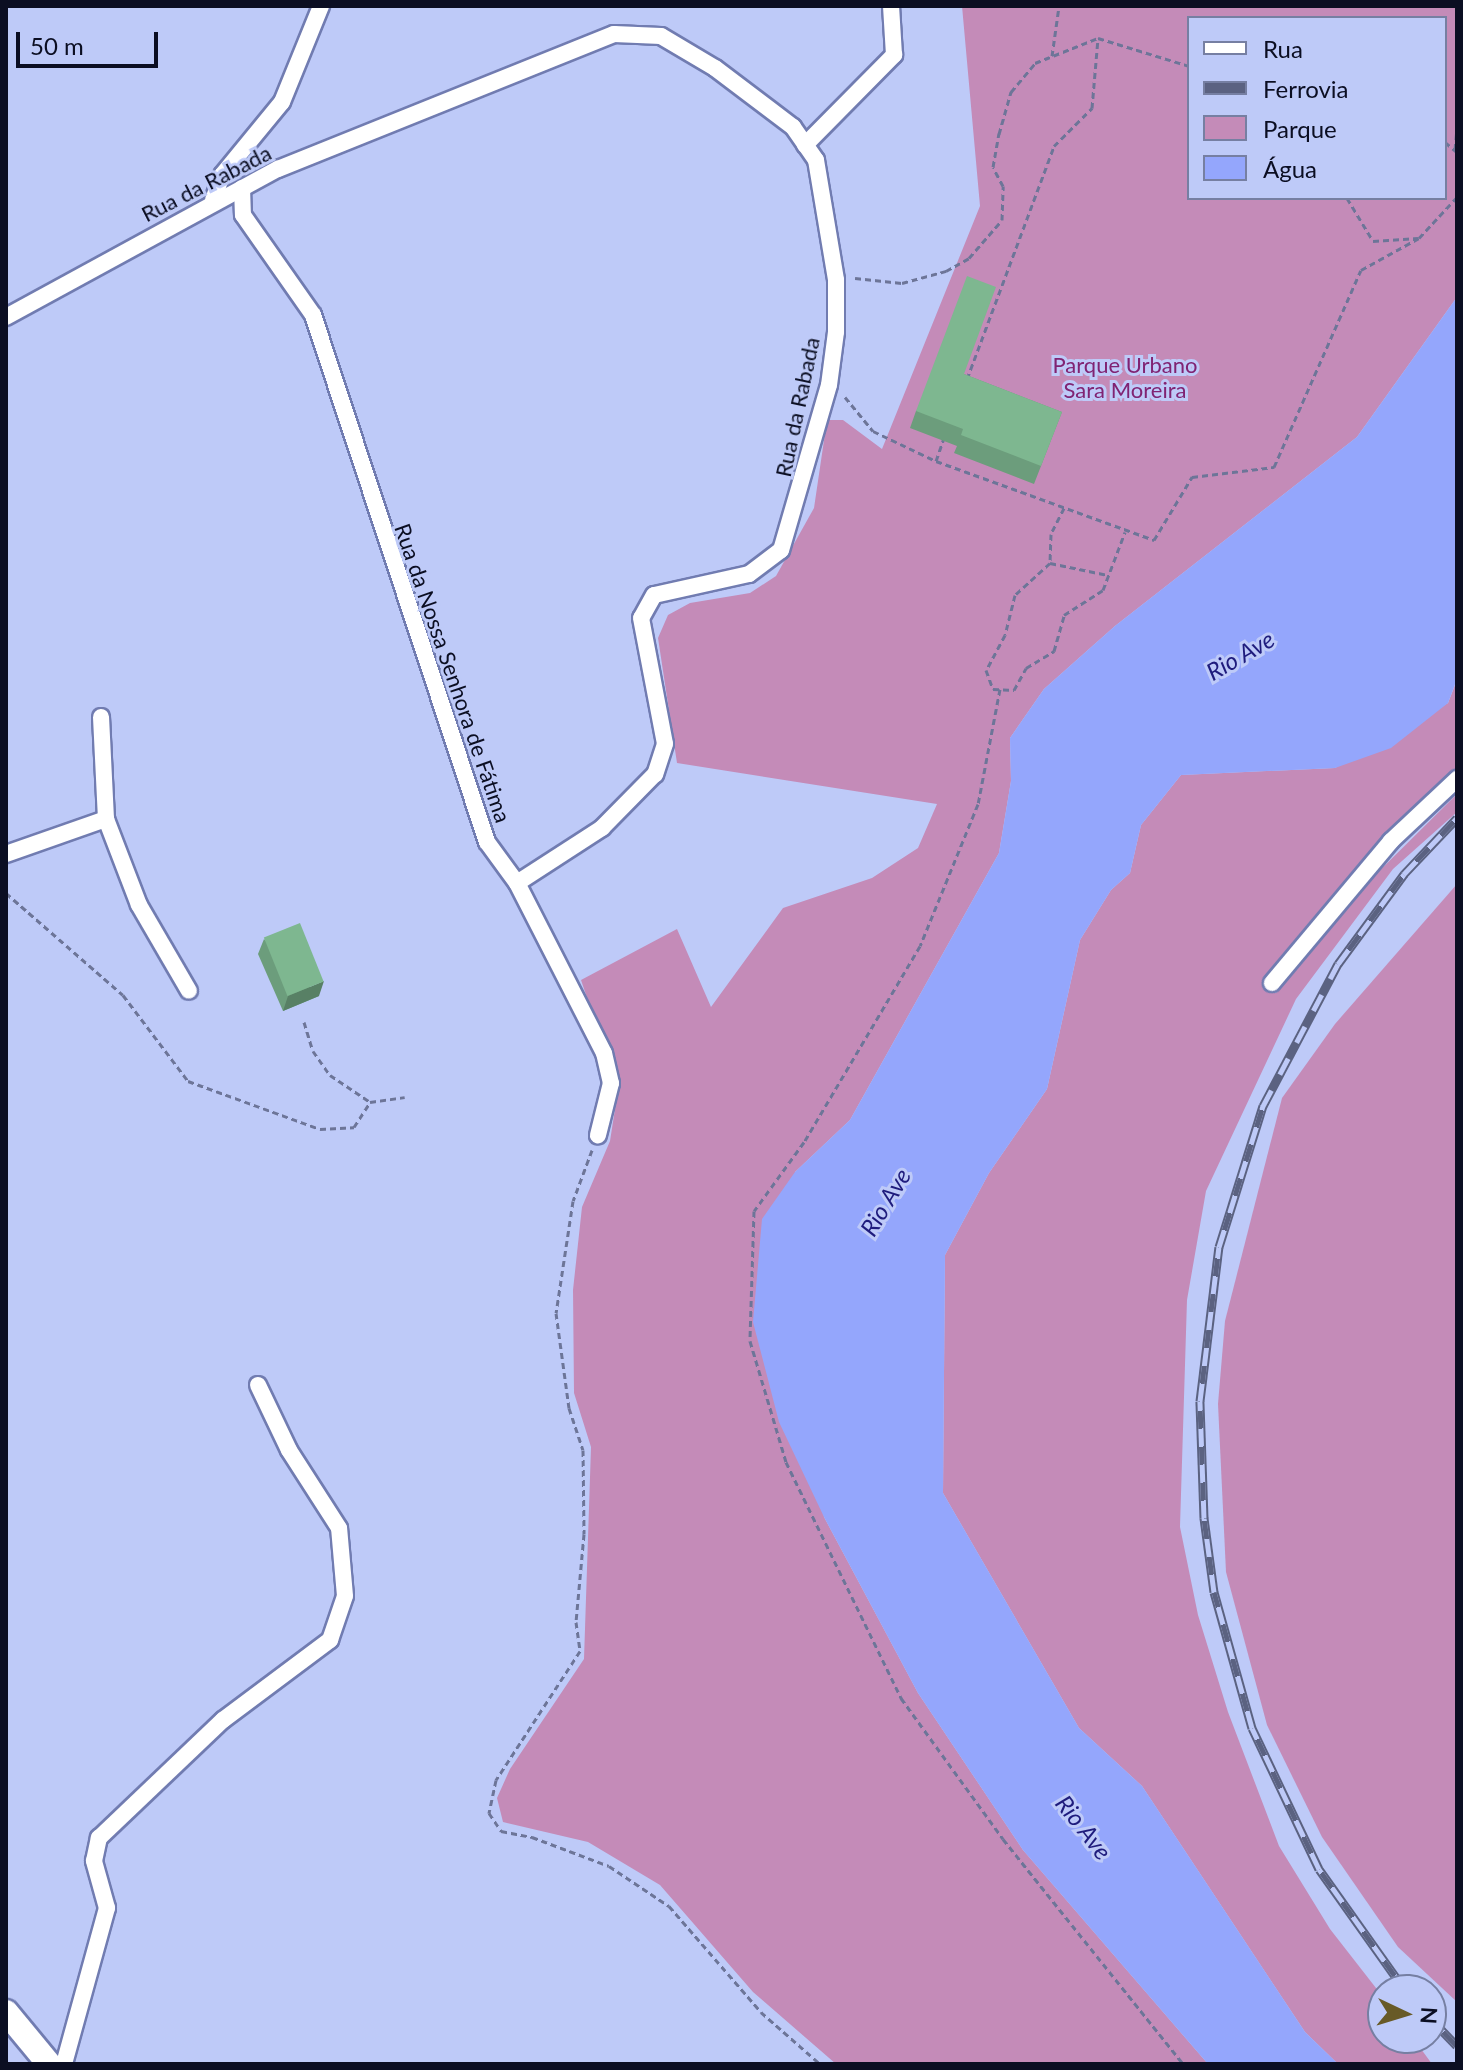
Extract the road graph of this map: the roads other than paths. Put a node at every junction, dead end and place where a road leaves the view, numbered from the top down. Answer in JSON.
{"nodes":[{"id":1,"x":321,"y":6,"type":"edge"},
{"id":2,"x":891,"y":6,"type":"edge"},
{"id":3,"x":805,"y":145,"type":"junction"},
{"id":4,"x":242,"y":188,"type":"junction"},
{"id":5,"x":213,"y":200,"type":"junction"},
{"id":6,"x":6,"y":317,"type":"edge"},
{"id":7,"x":101,"y":717,"type":"dead end"},
{"id":8,"x":1457,"y":779,"type":"edge"},
{"id":9,"x":106,"y":819,"type":"junction"},
{"id":10,"x":6,"y":854,"type":"edge"},
{"id":11,"x":517,"y":883,"type":"junction"},
{"id":12,"x":1272,"y":983,"type":"dead end"},
{"id":13,"x":189,"y":991,"type":"dead end"},
{"id":14,"x":598,"y":1135,"type":"road end"},
{"id":15,"x":258,"y":1385,"type":"dead end"},
{"id":16,"x":6,"y":2012,"type":"edge"},
{"id":17,"x":49,"y":2064,"type":"edge"},
{"id":18,"x":64,"y":2064,"type":"edge"}],
"edges":[{"from":1,"to":5,"type":"street"},
{"from":2,"to":3,"type":"street"},
{"from":3,"to":4,"type":"street","name":"Rua da Rabada"},
{"from":3,"to":11,"type":"street","name":"Rua da Rabada"},
{"from":4,"to":5,"type":"street","name":"Rua da Rabada"},
{"from":4,"to":11,"type":"street","name":"Rua da Nossa Senhora de Fátima"},
{"from":5,"to":6,"type":"street","name":"Rua da Rabada"},
{"from":7,"to":9,"type":"street"},
{"from":8,"to":12,"type":"street"},
{"from":9,"to":10,"type":"street"},
{"from":9,"to":13,"type":"street"},
{"from":11,"to":14,"type":"street","name":"Rua da Nossa Senhora de Fátima"},
{"from":15,"to":18,"type":"street"},
{"from":16,"to":17,"type":"main road"}]}
